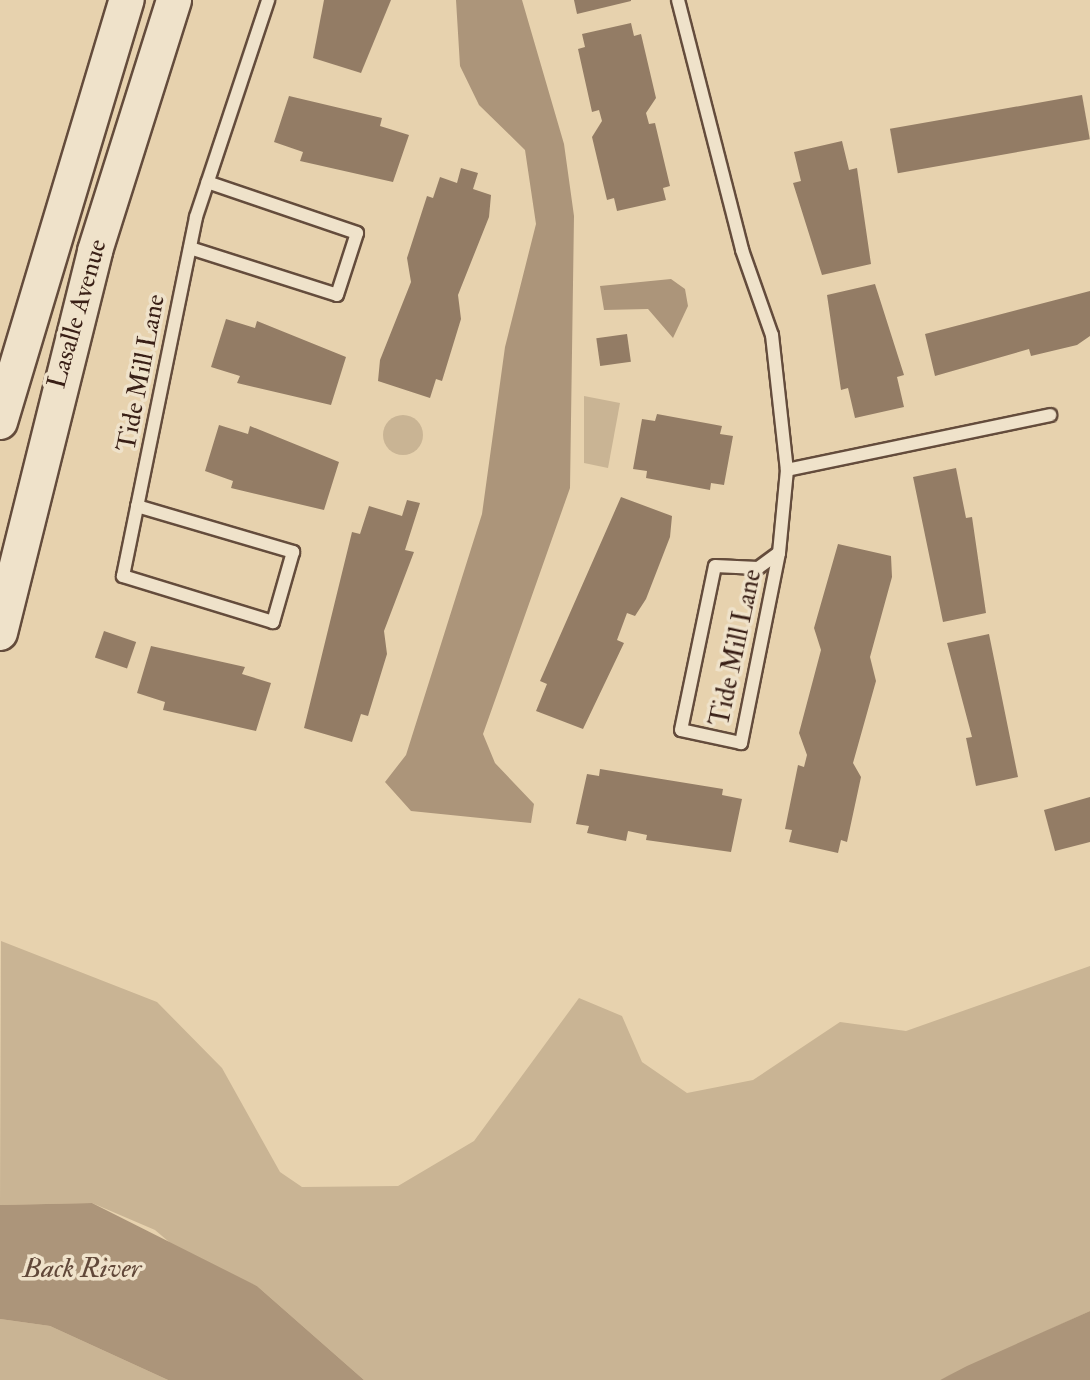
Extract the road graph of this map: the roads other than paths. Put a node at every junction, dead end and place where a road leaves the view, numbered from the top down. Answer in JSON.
{"nodes":[{"id":1,"x":127,"y":0,"type":"edge"},
{"id":2,"x":174,"y":0,"type":"edge"},
{"id":3,"x":268,"y":0,"type":"edge"},
{"id":4,"x":678,"y":0,"type":"edge"},
{"id":5,"x":207,"y":182,"type":"junction"},
{"id":6,"x":190,"y":248,"type":"junction"},
{"id":7,"x":1050,"y":415,"type":"dead end"},
{"id":8,"x":0,"y":422,"type":"edge"},
{"id":9,"x":787,"y":470,"type":"junction"},
{"id":10,"x":137,"y":506,"type":"junction"},
{"id":11,"x":779,"y":553,"type":"junction"},
{"id":12,"x":0,"y":633,"type":"edge"}],
"edges":[{"from":1,"to":8,"type":"main road","name":"Lasalle Avenue"},
{"from":2,"to":12,"type":"main road","name":"Lasalle Avenue"},
{"from":3,"to":5,"type":"lane","name":"Tide Mill Lane"},
{"from":4,"to":9,"type":"lane","name":"Tide Mill Lane"},
{"from":5,"to":6,"type":"lane","name":"Tide Mill Lane"},
{"from":5,"to":6,"type":"lane"},
{"from":6,"to":10,"type":"lane","name":"Tide Mill Lane"},
{"from":7,"to":9,"type":"lane"},
{"from":9,"to":11,"type":"lane","name":"Tide Mill Lane"},
{"from":10,"to":10,"type":"lane","name":"Tide Mill Lane"},
{"from":11,"to":11,"type":"lane","name":"Tide Mill Lane"}]}
